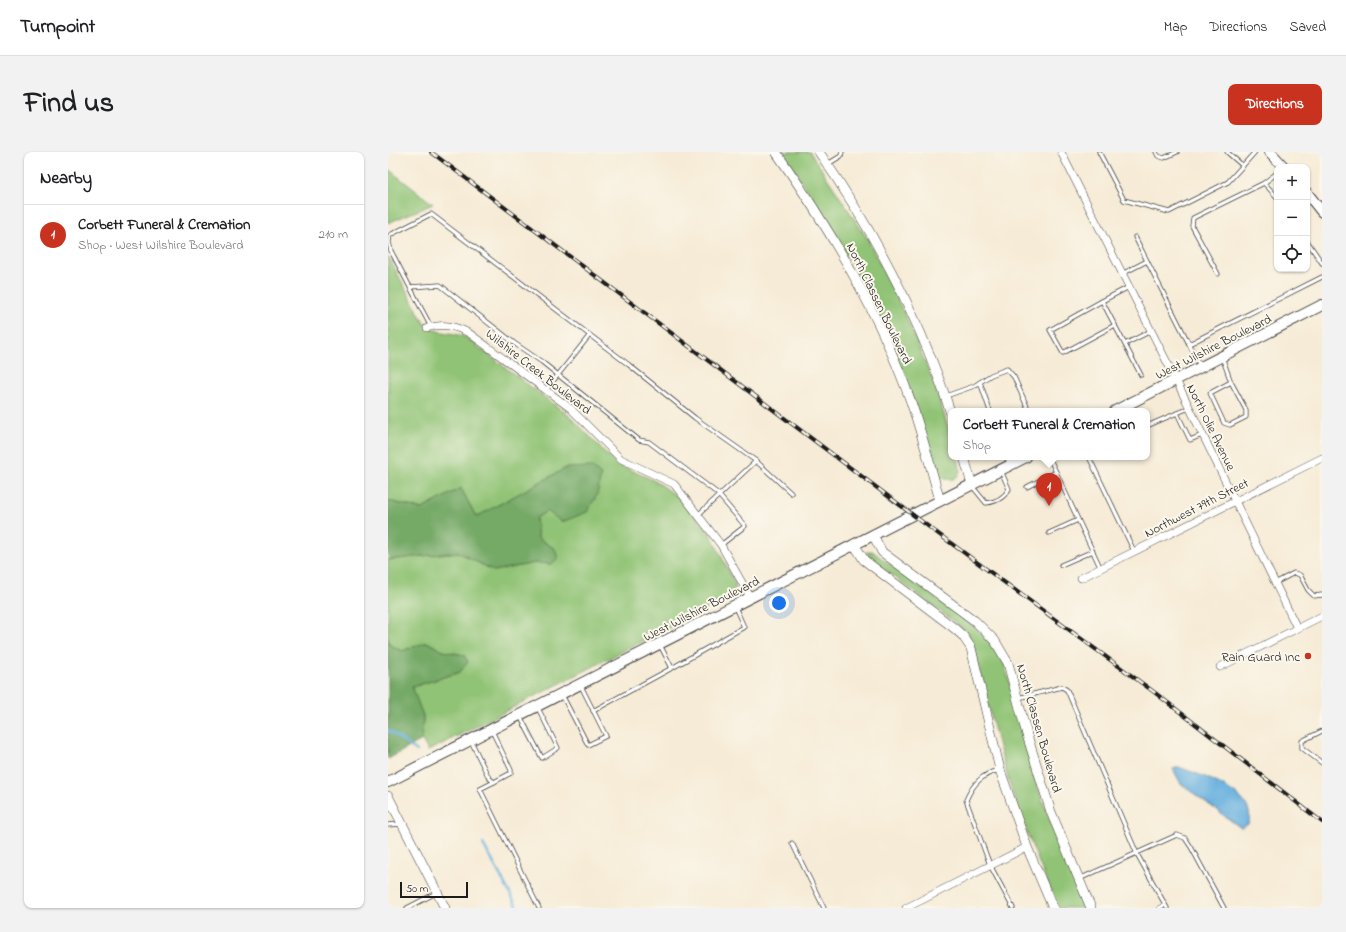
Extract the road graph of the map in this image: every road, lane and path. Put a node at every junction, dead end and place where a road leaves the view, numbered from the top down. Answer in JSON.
{"nodes":[{"id":1,"x":776,"y":152,"type":"edge"},
{"id":2,"x":819,"y":152,"type":"edge"},
{"id":3,"x":842,"y":152,"type":"edge"},
{"id":4,"x":1061,"y":152,"type":"edge"},
{"id":5,"x":1099,"y":152,"type":"edge"},
{"id":6,"x":1156,"y":152,"type":"edge"},
{"id":7,"x":1177,"y":152,"type":"edge"},
{"id":8,"x":1227,"y":152,"type":"edge"},
{"id":9,"x":1255,"y":152,"type":"edge"},
{"id":10,"x":1270,"y":152,"type":"edge"},
{"id":11,"x":1281,"y":164,"type":"edge"},
{"id":12,"x":828,"y":165,"type":"junction"},
{"id":13,"x":1243,"y":166,"type":"junction"},
{"id":14,"x":1274,"y":175,"type":"edge"},
{"id":15,"x":1264,"y":183,"type":"junction"},
{"id":16,"x":1274,"y":194,"type":"edge"},
{"id":17,"x":1310,"y":197,"type":"edge"},
{"id":18,"x":1322,"y":212,"type":"edge"},
{"id":19,"x":1135,"y":237,"type":"dead end"},
{"id":20,"x":1310,"y":245,"type":"edge"},
{"id":21,"x":1147,"y":261,"type":"junction"},
{"id":22,"x":1322,"y":263,"type":"edge"},
{"id":23,"x":1122,"y":274,"type":"junction"},
{"id":24,"x":1218,"y":274,"type":"dead end"},
{"id":25,"x":1322,"y":277,"type":"edge"},
{"id":26,"x":410,"y":287,"type":"junction"},
{"id":27,"x":1129,"y":287,"type":"junction"},
{"id":28,"x":1102,"y":301,"type":"junction"},
{"id":29,"x":1322,"y":305,"type":"edge"},
{"id":30,"x":1115,"y":325,"type":"junction"},
{"id":31,"x":429,"y":327,"type":"joint"},
{"id":32,"x":1151,"y":331,"type":"junction"},
{"id":33,"x":589,"y":336,"type":"junction"},
{"id":34,"x":1125,"y":344,"type":"junction"},
{"id":35,"x":1189,"y":344,"type":"junction"},
{"id":36,"x":1221,"y":356,"type":"junction"},
{"id":37,"x":1200,"y":367,"type":"junction"},
{"id":38,"x":558,"y":375,"type":"junction"},
{"id":39,"x":1141,"y":375,"type":"dead end"},
{"id":40,"x":1176,"y":380,"type":"junction"},
{"id":41,"x":980,"y":382,"type":"junction"},
{"id":42,"x":1231,"y":382,"type":"junction"},
{"id":43,"x":546,"y":390,"type":"junction"},
{"id":44,"x":946,"y":397,"type":"junction"},
{"id":45,"x":949,"y":408,"type":"edge"},
{"id":46,"x":989,"y":408,"type":"edge"},
{"id":47,"x":1029,"y":408,"type":"edge"},
{"id":48,"x":1122,"y":408,"type":"edge"},
{"id":49,"x":1190,"y":408,"type":"junction"},
{"id":50,"x":1177,"y":414,"type":"junction"},
{"id":51,"x":1150,"y":425,"type":"edge"},
{"id":52,"x":1202,"y":435,"type":"junction"},
{"id":53,"x":1322,"y":458,"type":"edge"},
{"id":54,"x":965,"y":460,"type":"edge"},
{"id":55,"x":1050,"y":460,"type":"edge"},
{"id":56,"x":1090,"y":460,"type":"edge"},
{"id":57,"x":756,"y":461,"type":"junction"},
{"id":58,"x":1008,"y":461,"type":"edge"},
{"id":59,"x":1001,"y":470,"type":"junction"},
{"id":60,"x":1056,"y":472,"type":"junction"},
{"id":61,"x":972,"y":485,"type":"junction"},
{"id":62,"x":1026,"y":487,"type":"dead end"},
{"id":63,"x":791,"y":493,"type":"dead end"},
{"id":64,"x":719,"y":495,"type":"junction"},
{"id":65,"x":940,"y":500,"type":"junction"},
{"id":66,"x":1234,"y":501,"type":"junction"},
{"id":67,"x":699,"y":514,"type":"junction"},
{"id":68,"x":1078,"y":520,"type":"junction"},
{"id":69,"x":1049,"y":533,"type":"dead end"},
{"id":70,"x":873,"y":535,"type":"junction"},
{"id":71,"x":854,"y":544,"type":"junction"},
{"id":72,"x":721,"y":545,"type":"junction"},
{"id":73,"x":1093,"y":551,"type":"junction"},
{"id":74,"x":1134,"y":552,"type":"junction"},
{"id":75,"x":1061,"y":565,"type":"dead end"},
{"id":76,"x":1101,"y":568,"type":"junction"},
{"id":77,"x":1082,"y":578,"type":"dead end"},
{"id":78,"x":1274,"y":583,"type":"junction"},
{"id":79,"x":1322,"y":595,"type":"edge"},
{"id":80,"x":750,"y":598,"type":"junction"},
{"id":81,"x":734,"y":606,"type":"junction"},
{"id":82,"x":1322,"y":616,"type":"edge"},
{"id":83,"x":1297,"y":628,"type":"junction"},
{"id":84,"x":659,"y":644,"type":"junction"},
{"id":85,"x":1220,"y":667,"type":"dead end"},
{"id":86,"x":672,"y":668,"type":"junction"},
{"id":87,"x":580,"y":684,"type":"junction"},
{"id":88,"x":561,"y":694,"type":"junction"},
{"id":89,"x":1018,"y":698,"type":"junction"},
{"id":90,"x":537,"y":706,"type":"junction"},
{"id":91,"x":594,"y":711,"type":"junction"},
{"id":92,"x":520,"y":715,"type":"junction"},
{"id":93,"x":491,"y":730,"type":"junction"},
{"id":94,"x":1322,"y":731,"type":"edge"},
{"id":95,"x":470,"y":740,"type":"junction"},
{"id":96,"x":1322,"y":763,"type":"edge"},
{"id":97,"x":1000,"y":770,"type":"junction"},
{"id":98,"x":388,"y":782,"type":"edge"},
{"id":99,"x":494,"y":782,"type":"junction"},
{"id":100,"x":388,"y":796,"type":"edge"},
{"id":101,"x":402,"y":824,"type":"junction"},
{"id":102,"x":388,"y":825,"type":"edge"},
{"id":103,"x":792,"y":843,"type":"dead end"},
{"id":104,"x":1027,"y":847,"type":"junction"},
{"id":105,"x":1137,"y":854,"type":"junction"},
{"id":106,"x":990,"y":865,"type":"junction"},
{"id":107,"x":1078,"y":880,"type":"junction"},
{"id":108,"x":437,"y":892,"type":"junction"},
{"id":109,"x":1166,"y":906,"type":"edge"},
{"id":110,"x":406,"y":908,"type":"edge"},
{"id":111,"x":445,"y":908,"type":"edge"},
{"id":112,"x":539,"y":908,"type":"edge"},
{"id":113,"x":824,"y":908,"type":"edge"},
{"id":114,"x":906,"y":908,"type":"edge"},
{"id":115,"x":1013,"y":908,"type":"edge"},
{"id":116,"x":1053,"y":908,"type":"edge"},
{"id":117,"x":1091,"y":908,"type":"edge"},
{"id":118,"x":1159,"y":908,"type":"edge"},
{"id":119,"x":1224,"y":908,"type":"edge"}],
"edges":[{"from":1,"to":65,"type":"street","name":"North Classen Boulevard"},
{"from":2,"to":12,"type":"street","name":"North Classen Boulevard"},
{"from":3,"to":12,"type":"lane"},
{"from":4,"to":23,"type":"street","name":"North Olie Avenue"},
{"from":5,"to":13,"type":"lane"},
{"from":6,"to":7,"type":"lane"},
{"from":8,"to":13,"type":"lane"},
{"from":9,"to":13,"type":"lane"},
{"from":10,"to":11,"type":"main road"},
{"from":12,"to":44,"type":"street","name":"North Classen Boulevard"},
{"from":14,"to":15,"type":"lane"},
{"from":15,"to":16,"type":"lane"},
{"from":15,"to":24,"type":"lane"},
{"from":17,"to":18,"type":"main road"},
{"from":19,"to":21,"type":"lane"},
{"from":20,"to":22,"type":"lane"},
{"from":21,"to":23,"type":"lane"},
{"from":21,"to":35,"type":"lane"},
{"from":23,"to":27,"type":"street","name":"North Olie Avenue"},
{"from":25,"to":35,"type":"lane"},
{"from":26,"to":31,"type":"lane"},
{"from":26,"to":33,"type":"lane"},
{"from":26,"to":38,"type":"lane"},
{"from":27,"to":28,"type":"lane"},
{"from":27,"to":32,"type":"street","name":"North Olie Avenue"},
{"from":28,"to":30,"type":"lane"},
{"from":28,"to":30,"type":"lane"},
{"from":29,"to":36,"type":"main road","name":"West Wilshire Boulevard"},
{"from":30,"to":34,"type":"lane"},
{"from":31,"to":43,"type":"street","name":"Wilshire Creek Boulevard"},
{"from":32,"to":34,"type":"lane"},
{"from":32,"to":40,"type":"street","name":"North Olie Avenue"},
{"from":33,"to":38,"type":"lane"},
{"from":33,"to":57,"type":"lane"},
{"from":34,"to":39,"type":"lane"},
{"from":35,"to":37,"type":"lane"},
{"from":36,"to":37,"type":"main road","name":"West Wilshire Boulevard"},
{"from":36,"to":42,"type":"lane"},
{"from":37,"to":40,"type":"main road","name":"West Wilshire Boulevard"},
{"from":38,"to":43,"type":"lane"},
{"from":38,"to":64,"type":"lane"},
{"from":40,"to":48,"type":"main road","name":"West Wilshire Boulevard"},
{"from":40,"to":49,"type":"street","name":"North Olie Avenue"},
{"from":41,"to":44,"type":"lane"},
{"from":41,"to":46,"type":"lane"},
{"from":41,"to":47,"type":"lane"},
{"from":42,"to":42,"type":"lane"},
{"from":43,"to":67,"type":"street","name":"Wilshire Creek Boulevard"},
{"from":44,"to":45,"type":"street","name":"North Classen Boulevard"},
{"from":49,"to":50,"type":"lane"},
{"from":49,"to":52,"type":"street","name":"North Olie Avenue"},
{"from":50,"to":51,"type":"lane"},
{"from":50,"to":52,"type":"lane"},
{"from":52,"to":66,"type":"street","name":"North Olie Avenue"},
{"from":53,"to":66,"type":"street","name":"Northwest 79th Street"},
{"from":54,"to":61,"type":"street"},
{"from":55,"to":60,"type":"lane"},
{"from":56,"to":74,"type":"lane"},
{"from":57,"to":63,"type":"lane"},
{"from":57,"to":64,"type":"lane"},
{"from":58,"to":59,"type":"main road","name":"West Wilshire Boulevard"},
{"from":59,"to":61,"type":"main road","name":"West Wilshire Boulevard"},
{"from":59,"to":61,"type":"lane"},
{"from":60,"to":62,"type":"lane"},
{"from":60,"to":68,"type":"lane"},
{"from":61,"to":65,"type":"main road","name":"West Wilshire Boulevard"},
{"from":64,"to":67,"type":"lane"},
{"from":64,"to":72,"type":"lane"},
{"from":65,"to":70,"type":"main road","name":"West Wilshire Boulevard"},
{"from":66,"to":74,"type":"street","name":"Northwest 79th Street"},
{"from":66,"to":78,"type":"street","name":"North Olie Avenue"},
{"from":67,"to":72,"type":"street","name":"Wilshire Creek Boulevard"},
{"from":68,"to":69,"type":"lane"},
{"from":68,"to":73,"type":"lane"},
{"from":70,"to":71,"type":"main road","name":"West Wilshire Boulevard"},
{"from":70,"to":89,"type":"street","name":"North Classen Boulevard"},
{"from":71,"to":80,"type":"main road","name":"West Wilshire Boulevard"},
{"from":71,"to":97,"type":"street"},
{"from":72,"to":80,"type":"street","name":"Wilshire Creek Boulevard"},
{"from":73,"to":75,"type":"lane"},
{"from":73,"to":76,"type":"lane"},
{"from":74,"to":76,"type":"street","name":"Northwest 79th Street"},
{"from":76,"to":77,"type":"street","name":"Northwest 79th Street"},
{"from":78,"to":79,"type":"lane"},
{"from":78,"to":83,"type":"street","name":"North Olie Avenue"},
{"from":80,"to":81,"type":"main road","name":"West Wilshire Boulevard"},
{"from":81,"to":84,"type":"main road","name":"West Wilshire Boulevard"},
{"from":81,"to":86,"type":"lane"},
{"from":82,"to":83,"type":"street"},
{"from":83,"to":85,"type":"street"},
{"from":84,"to":86,"type":"lane"},
{"from":84,"to":87,"type":"main road","name":"West Wilshire Boulevard"},
{"from":86,"to":91,"type":"lane"},
{"from":87,"to":88,"type":"main road","name":"West Wilshire Boulevard"},
{"from":87,"to":91,"type":"lane"},
{"from":88,"to":90,"type":"main road","name":"West Wilshire Boulevard"},
{"from":88,"to":91,"type":"lane"},
{"from":89,"to":105,"type":"lane"},
{"from":89,"to":107,"type":"street","name":"North Classen Boulevard"},
{"from":90,"to":92,"type":"main road","name":"West Wilshire Boulevard"},
{"from":90,"to":92,"type":"lane"},
{"from":92,"to":93,"type":"main road","name":"West Wilshire Boulevard"},
{"from":93,"to":95,"type":"main road","name":"West Wilshire Boulevard"},
{"from":93,"to":99,"type":"lane"},
{"from":94,"to":96,"type":"lane"},
{"from":95,"to":98,"type":"main road","name":"West Wilshire Boulevard"},
{"from":95,"to":99,"type":"lane"},
{"from":97,"to":104,"type":"street"},
{"from":97,"to":106,"type":"lane"},
{"from":99,"to":112,"type":"lane"},
{"from":100,"to":101,"type":"street"},
{"from":101,"to":102,"type":"lane"},
{"from":101,"to":108,"type":"street"},
{"from":103,"to":113,"type":"lane"},
{"from":104,"to":106,"type":"street"},
{"from":104,"to":116,"type":"street"},
{"from":105,"to":107,"type":"lane"},
{"from":105,"to":109,"type":"lane"},
{"from":105,"to":119,"type":"lane"},
{"from":106,"to":114,"type":"street"},
{"from":106,"to":115,"type":"lane"},
{"from":107,"to":117,"type":"street","name":"North Classen Boulevard"},
{"from":108,"to":110,"type":"lane"},
{"from":108,"to":111,"type":"street"},
{"from":109,"to":118,"type":"lane"}]}
